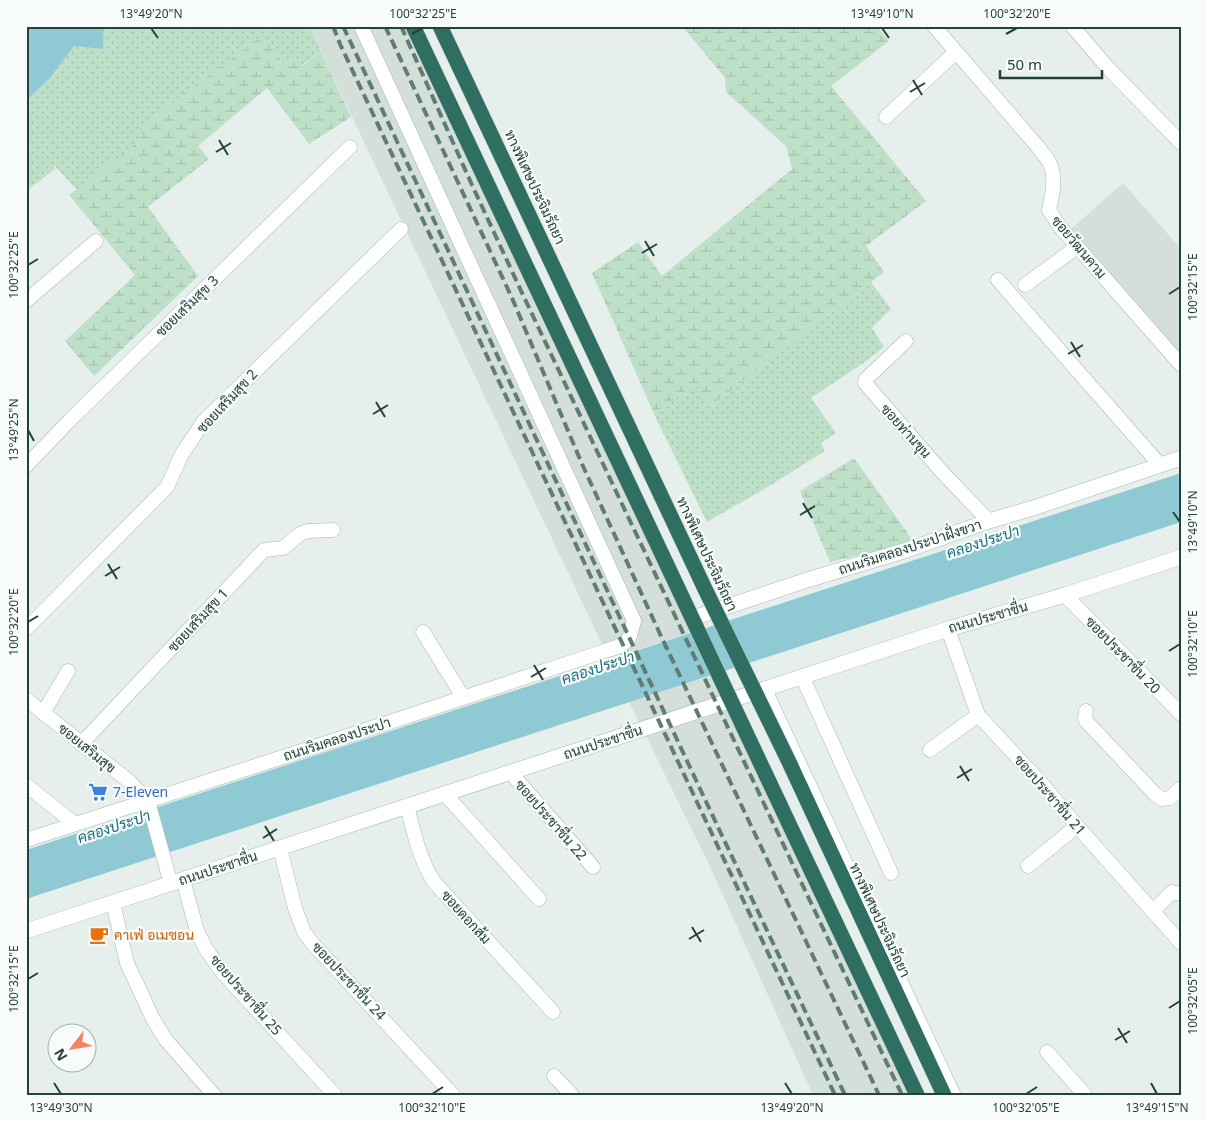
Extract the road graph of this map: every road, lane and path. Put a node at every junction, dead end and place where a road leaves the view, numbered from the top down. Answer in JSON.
{"nodes":[{"id":1,"x":361,"y":26,"type":"edge"},
{"id":2,"x":413,"y":26,"type":"edge"},
{"id":3,"x":440,"y":26,"type":"edge"},
{"id":4,"x":934,"y":26,"type":"edge"},
{"id":5,"x":1078,"y":29,"type":"edge"},
{"id":6,"x":956,"y":52,"type":"junction"},
{"id":7,"x":886,"y":117,"type":"dead end"},
{"id":8,"x":1181,"y":143,"type":"edge"},
{"id":9,"x":350,"y":147,"type":"dead end"},
{"id":10,"x":400,"y":229,"type":"dead end"},
{"id":11,"x":96,"y":240,"type":"dead end"},
{"id":12,"x":1078,"y":247,"type":"junction"},
{"id":13,"x":998,"y":280,"type":"dead end"},
{"id":14,"x":1025,"y":285,"type":"dead end"},
{"id":15,"x":26,"y":301,"type":"edge"},
{"id":16,"x":906,"y":341,"type":"dead end"},
{"id":17,"x":1181,"y":365,"type":"edge"},
{"id":18,"x":1181,"y":458,"type":"edge"},
{"id":19,"x":1160,"y":465,"type":"junction"},
{"id":20,"x":26,"y":466,"type":"edge"},
{"id":21,"x":989,"y":521,"type":"junction"},
{"id":22,"x":333,"y":530,"type":"dead end"},
{"id":23,"x":1181,"y":556,"type":"edge"},
{"id":24,"x":1065,"y":595,"type":"junction"},
{"id":25,"x":696,"y":617,"type":"dead end"},
{"id":26,"x":26,"y":629,"type":"edge"},
{"id":27,"x":948,"y":629,"type":"junction"},
{"id":28,"x":423,"y":632,"type":"dead end"},
{"id":29,"x":68,"y":670,"type":"dead end"},
{"id":30,"x":802,"y":676,"type":"junction"},
{"id":31,"x":764,"y":689,"type":"junction"},
{"id":32,"x":464,"y":697,"type":"junction"},
{"id":33,"x":26,"y":699,"type":"edge"},
{"id":34,"x":1086,"y":711,"type":"dead end"},
{"id":35,"x":43,"y":713,"type":"junction"},
{"id":36,"x":1181,"y":714,"type":"edge"},
{"id":37,"x":978,"y":715,"type":"junction"},
{"id":38,"x":81,"y":744,"type":"junction"},
{"id":39,"x":930,"y":750,"type":"dead end"},
{"id":40,"x":510,"y":772,"type":"junction"},
{"id":41,"x":26,"y":785,"type":"edge"},
{"id":42,"x":1181,"y":788,"type":"edge"},
{"id":43,"x":445,"y":794,"type":"junction"},
{"id":44,"x":149,"y":804,"type":"junction"},
{"id":45,"x":407,"y":806,"type":"junction"},
{"id":46,"x":75,"y":824,"type":"junction"},
{"id":47,"x":1077,"y":826,"type":"junction"},
{"id":48,"x":26,"y":840,"type":"edge"},
{"id":49,"x":280,"y":848,"type":"junction"},
{"id":50,"x":1028,"y":866,"type":"dead end"},
{"id":51,"x":592,"y":867,"type":"dead end"},
{"id":52,"x":890,"y":873,"type":"dead end"},
{"id":53,"x":177,"y":882,"type":"junction"},
{"id":54,"x":1181,"y":894,"type":"edge"},
{"id":55,"x":539,"y":899,"type":"dead end"},
{"id":56,"x":113,"y":903,"type":"junction"},
{"id":57,"x":1152,"y":911,"type":"junction"},
{"id":58,"x":26,"y":931,"type":"edge"},
{"id":59,"x":1181,"y":943,"type":"edge"},
{"id":60,"x":553,"y":1012,"type":"dead end"},
{"id":61,"x":1047,"y":1052,"type":"dead end"},
{"id":62,"x":554,"y":1076,"type":"dead end"},
{"id":63,"x":214,"y":1095,"type":"edge"},
{"id":64,"x":335,"y":1095,"type":"edge"},
{"id":65,"x":453,"y":1095,"type":"edge"},
{"id":66,"x":572,"y":1095,"type":"edge"},
{"id":67,"x":917,"y":1095,"type":"edge"},
{"id":68,"x":944,"y":1095,"type":"edge"},
{"id":69,"x":953,"y":1095,"type":"edge"},
{"id":70,"x":1085,"y":1095,"type":"edge"}],
"edges":[{"from":1,"to":32,"type":"street","name":"ถนนริมคลองประปา"},
{"from":2,"to":67,"type":"highway","bridge":true},
{"from":3,"to":68,"type":"highway","name":"ทางพิเศษประจิมรัถยา","bridge":true},
{"from":4,"to":6,"type":"street","name":"ซอยวัฒนคาม"},
{"from":5,"to":8,"type":"street"},
{"from":6,"to":7,"type":"street"},
{"from":6,"to":12,"type":"street","name":"ซอยวัฒนคาม"},
{"from":9,"to":20,"type":"street","name":"ซอยเสริมสุข 3"},
{"from":10,"to":26,"type":"street","name":"ซอยเสริมสุข 2"},
{"from":11,"to":15,"type":"street"},
{"from":12,"to":14,"type":"street"},
{"from":12,"to":17,"type":"street","name":"ซอยวัฒนคาม"},
{"from":13,"to":19,"type":"street"},
{"from":16,"to":21,"type":"street","name":"ซอยท่านขุน"},
{"from":18,"to":19,"type":"main road","name":"ถนนริมคลองประปาฝั่งขวา"},
{"from":19,"to":21,"type":"main road","name":"ถนนริมคลองประปาฝั่งขวา"},
{"from":21,"to":25,"type":"main road","name":"ถนนริมคลองประปาฝั่งขวา"},
{"from":22,"to":38,"type":"street","name":"ซอยเสริมสุข 1"},
{"from":23,"to":24,"type":"main road","name":"ถนนประชาชื่น"},
{"from":24,"to":27,"type":"main road","name":"ถนนประชาชื่น"},
{"from":24,"to":36,"type":"street","name":"ซอยประชาชื่น 20"},
{"from":27,"to":30,"type":"main road","name":"ถนนประชาชื่น"},
{"from":27,"to":37,"type":"street","name":"ซอยประชาชื่น 21"},
{"from":28,"to":32,"type":"street"},
{"from":29,"to":35,"type":"street"},
{"from":30,"to":31,"type":"main road","name":"ถนนประชาชื่น"},
{"from":30,"to":52,"type":"street"},
{"from":31,"to":40,"type":"main road","name":"ถนนประชาชื่น"},
{"from":31,"to":69,"type":"main road"},
{"from":32,"to":44,"type":"street","name":"ถนนริมคลองประปา"},
{"from":33,"to":35,"type":"street","name":"ซอยเสริมสุข"},
{"from":34,"to":42,"type":"street"},
{"from":35,"to":38,"type":"street","name":"ซอยเสริมสุข"},
{"from":37,"to":39,"type":"street"},
{"from":37,"to":47,"type":"street","name":"ซอยประชาชื่น 21"},
{"from":38,"to":44,"type":"street","name":"ซอยเสริมสุข"},
{"from":40,"to":43,"type":"main road","name":"ถนนประชาชื่น"},
{"from":40,"to":51,"type":"street","name":"ซอยประชาชื่น 22"},
{"from":41,"to":46,"type":"street"},
{"from":43,"to":45,"type":"main road","name":"ถนนประชาชื่น"},
{"from":43,"to":55,"type":"street"},
{"from":44,"to":46,"type":"street","name":"ถนนริมคลองประปา"},
{"from":44,"to":53,"type":"street","name":"ซอยเสริมสุข"},
{"from":45,"to":49,"type":"main road","name":"ถนนประชาชื่น"},
{"from":45,"to":60,"type":"street","name":"ซอยดอกส้ม"},
{"from":46,"to":48,"type":"street","name":"ถนนริมคลองประปา"},
{"from":47,"to":50,"type":"street"},
{"from":47,"to":57,"type":"street","name":"ซอยประชาชื่น 21"},
{"from":49,"to":53,"type":"main road","name":"ถนนประชาชื่น"},
{"from":49,"to":65,"type":"street","name":"ซอยประชาชื่น 24"},
{"from":53,"to":56,"type":"main road","name":"ถนนประชาชื่น"},
{"from":53,"to":64,"type":"street","name":"ซอยประชาชื่น 25"},
{"from":54,"to":57,"type":"street"},
{"from":56,"to":58,"type":"main road","name":"ถนนประชาชื่น"},
{"from":56,"to":63,"type":"street"},
{"from":57,"to":59,"type":"street","name":"ซอยประชาชื่น 21"},
{"from":61,"to":70,"type":"street"},
{"from":62,"to":66,"type":"street"}]}
